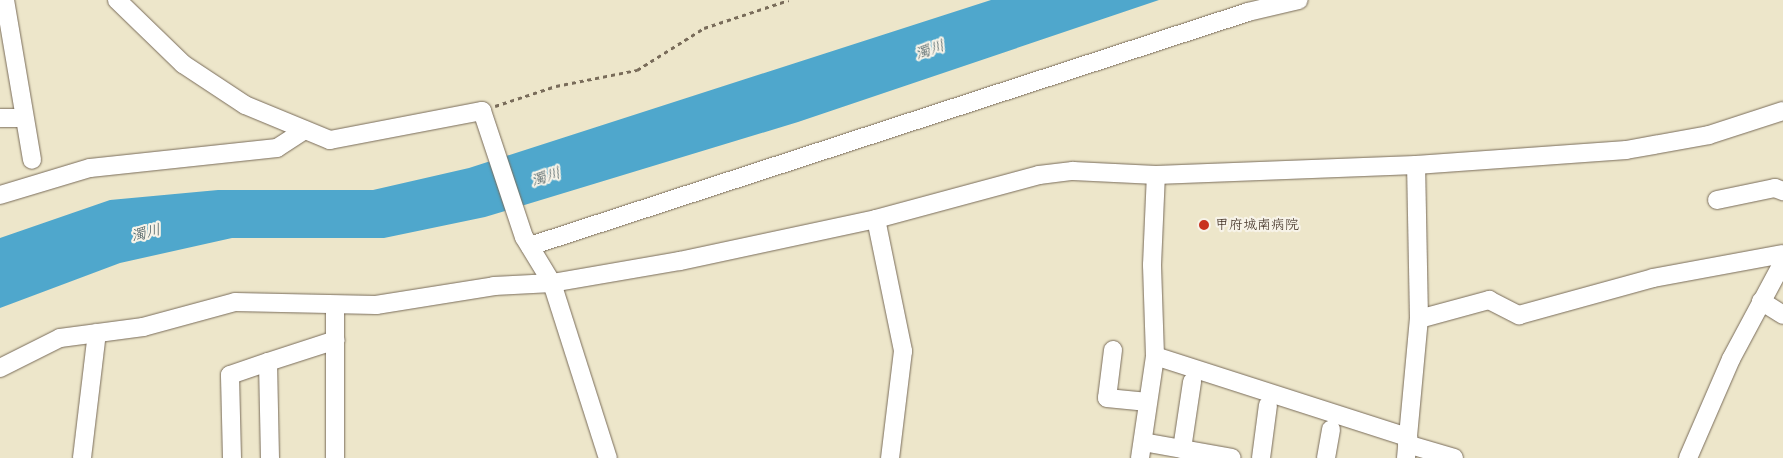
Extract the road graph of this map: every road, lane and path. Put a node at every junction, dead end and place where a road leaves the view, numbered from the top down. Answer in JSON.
{"nodes":[{"id":1,"x":5,"y":0,"type":"edge"},
{"id":2,"x":117,"y":0,"type":"edge"},
{"id":3,"x":790,"y":0,"type":"edge"},
{"id":4,"x":1299,"y":0,"type":"edge"},
{"id":5,"x":1247,"y":5,"type":"edge"},
{"id":6,"x":1783,"y":111,"type":"edge"},
{"id":7,"x":483,"y":116,"type":"junction"},
{"id":8,"x":0,"y":118,"type":"edge"},
{"id":9,"x":24,"y":118,"type":"junction"},
{"id":10,"x":305,"y":130,"type":"junction"},
{"id":11,"x":32,"y":160,"type":"dead end"},
{"id":12,"x":1416,"y":165,"type":"junction"},
{"id":13,"x":1156,"y":176,"type":"junction"},
{"id":14,"x":1783,"y":191,"type":"edge"},
{"id":15,"x":0,"y":194,"type":"edge"},
{"id":16,"x":1717,"y":200,"type":"dead end"},
{"id":17,"x":876,"y":219,"type":"junction"},
{"id":18,"x":527,"y":241,"type":"junction"},
{"id":19,"x":1783,"y":254,"type":"edge"},
{"id":20,"x":1783,"y":262,"type":"edge"},
{"id":21,"x":552,"y":283,"type":"junction"},
{"id":22,"x":1761,"y":301,"type":"junction"},
{"id":23,"x":335,"y":307,"type":"junction"},
{"id":24,"x":1783,"y":315,"type":"edge"},
{"id":25,"x":1419,"y":319,"type":"junction"},
{"id":26,"x":97,"y":333,"type":"junction"},
{"id":27,"x":336,"y":340,"type":"junction"},
{"id":28,"x":1112,"y":350,"type":"dead end"},
{"id":29,"x":1155,"y":356,"type":"junction"},
{"id":30,"x":268,"y":362,"type":"junction"},
{"id":31,"x":0,"y":368,"type":"edge"},
{"id":32,"x":1192,"y":382,"type":"dead end"},
{"id":33,"x":1148,"y":402,"type":"junction"},
{"id":34,"x":1268,"y":405,"type":"dead end"},
{"id":35,"x":1331,"y":429,"type":"dead end"},
{"id":36,"x":1407,"y":446,"type":"edge"},
{"id":37,"x":1182,"y":449,"type":"junction"},
{"id":38,"x":1142,"y":450,"type":"edge"},
{"id":39,"x":82,"y":458,"type":"edge"},
{"id":40,"x":232,"y":458,"type":"edge"},
{"id":41,"x":270,"y":458,"type":"edge"},
{"id":42,"x":335,"y":458,"type":"edge"},
{"id":43,"x":608,"y":458,"type":"edge"},
{"id":44,"x":890,"y":458,"type":"edge"},
{"id":45,"x":1232,"y":458,"type":"edge"},
{"id":46,"x":1260,"y":458,"type":"edge"},
{"id":47,"x":1326,"y":458,"type":"edge"},
{"id":48,"x":1454,"y":458,"type":"edge"},
{"id":49,"x":1688,"y":458,"type":"edge"}],
"edges":[{"from":1,"to":9,"type":"street"},
{"from":2,"to":10,"type":"street"},
{"from":3,"to":7,"type":"path"},
{"from":4,"to":5,"type":"street"},
{"from":5,"to":18,"type":"street"},
{"from":6,"to":12,"type":"street"},
{"from":7,"to":10,"type":"street"},
{"from":7,"to":18,"type":"street"},
{"from":8,"to":9,"type":"street"},
{"from":9,"to":11,"type":"street"},
{"from":10,"to":15,"type":"street"},
{"from":12,"to":13,"type":"street"},
{"from":12,"to":25,"type":"street"},
{"from":13,"to":17,"type":"street"},
{"from":13,"to":29,"type":"street"},
{"from":14,"to":16,"type":"street"},
{"from":17,"to":21,"type":"street"},
{"from":17,"to":44,"type":"street"},
{"from":18,"to":21,"type":"street"},
{"from":19,"to":25,"type":"street"},
{"from":20,"to":22,"type":"street"},
{"from":21,"to":23,"type":"street"},
{"from":21,"to":43,"type":"street"},
{"from":22,"to":24,"type":"street"},
{"from":22,"to":49,"type":"street"},
{"from":23,"to":26,"type":"street"},
{"from":23,"to":27,"type":"street"},
{"from":25,"to":36,"type":"street"},
{"from":26,"to":31,"type":"street"},
{"from":26,"to":39,"type":"street"},
{"from":27,"to":30,"type":"street"},
{"from":27,"to":42,"type":"street"},
{"from":28,"to":33,"type":"street"},
{"from":29,"to":33,"type":"street"},
{"from":29,"to":36,"type":"street"},
{"from":30,"to":40,"type":"street"},
{"from":30,"to":41,"type":"street"},
{"from":32,"to":37,"type":"street"},
{"from":33,"to":38,"type":"street"},
{"from":34,"to":46,"type":"street"},
{"from":35,"to":47,"type":"street"},
{"from":36,"to":48,"type":"street"},
{"from":37,"to":38,"type":"street"},
{"from":37,"to":45,"type":"street"}]}
